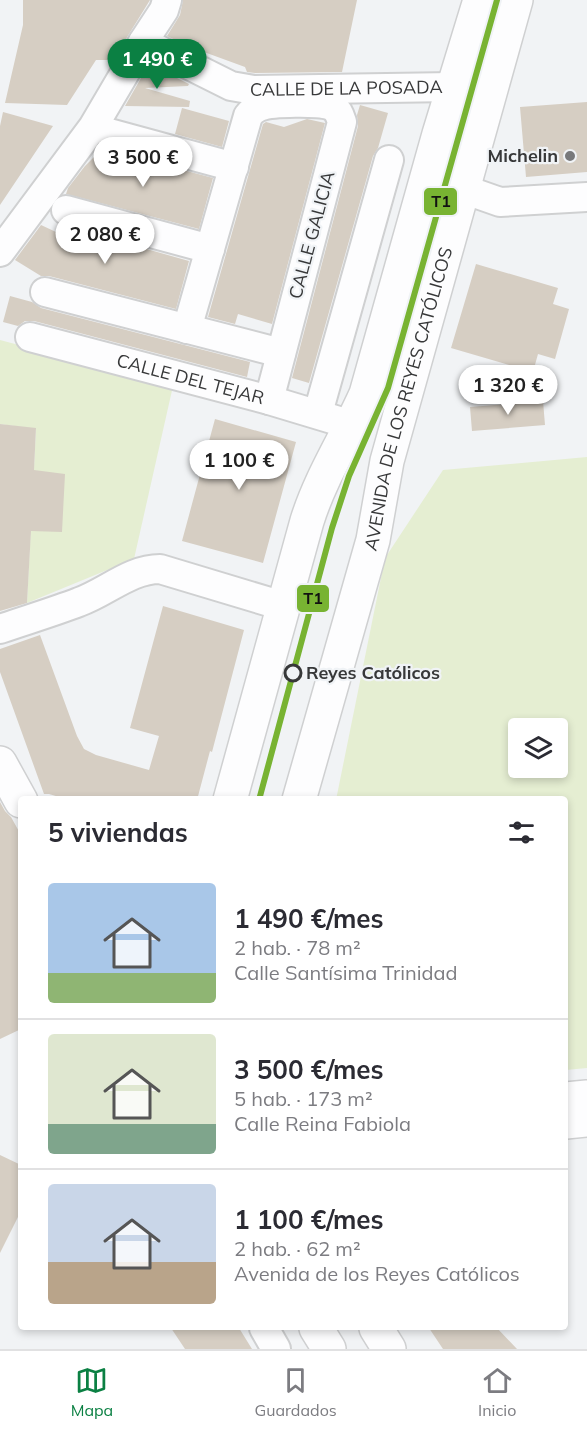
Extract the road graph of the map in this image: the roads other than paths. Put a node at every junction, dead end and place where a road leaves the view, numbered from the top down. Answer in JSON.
{"nodes":[{"id":1,"x":167,"y":0,"type":"edge"},
{"id":2,"x":516,"y":0,"type":"edge"},
{"id":3,"x":475,"y":4,"type":"edge"},
{"id":4,"x":143,"y":42,"type":"junction"},
{"id":5,"x":453,"y":87,"type":"junction"},
{"id":6,"x":109,"y":133,"type":"dead end"},
{"id":7,"x":389,"y":160,"type":"dead end"},
{"id":8,"x":234,"y":167,"type":"junction"},
{"id":9,"x":463,"y":189,"type":"junction"},
{"id":10,"x":587,"y":197,"type":"edge"},
{"id":11,"x":66,"y":210,"type":"dead end"},
{"id":12,"x":210,"y":249,"type":"junction"},
{"id":13,"x":0,"y":252,"type":"edge"},
{"id":14,"x":45,"y":292,"type":"dead end"},
{"id":15,"x":187,"y":329,"type":"junction"},
{"id":16,"x":30,"y":337,"type":"dead end"},
{"id":17,"x":281,"y":352,"type":"junction"},
{"id":18,"x":269,"y":400,"type":"junction"},
{"id":19,"x":318,"y":413,"type":"junction"},
{"id":20,"x":352,"y":425,"type":"junction"},
{"id":21,"x":283,"y":606,"type":"junction"},
{"id":22,"x":0,"y":629,"type":"edge"},
{"id":23,"x":0,"y":763,"type":"edge"},
{"id":24,"x":18,"y":796,"type":"edge"},
{"id":25,"x":231,"y":796,"type":"edge"},
{"id":26,"x":300,"y":796,"type":"edge"},
{"id":27,"x":587,"y":1097,"type":"edge"},
{"id":28,"x":568,"y":1099,"type":"edge"},
{"id":29,"x":587,"y":1120,"type":"edge"},
{"id":30,"x":568,"y":1122,"type":"edge"},
{"id":31,"x":265,"y":1330,"type":"edge"},
{"id":32,"x":317,"y":1330,"type":"edge"},
{"id":33,"x":376,"y":1330,"type":"edge"},
{"id":34,"x":276,"y":1349,"type":"edge"},
{"id":35,"x":329,"y":1349,"type":"edge"},
{"id":36,"x":388,"y":1349,"type":"edge"}],
"edges":[{"from":1,"to":4,"type":"street"},
{"from":2,"to":9,"type":"main road","name":"AVENIDA DE LOS REYES CATÓLICOS"},
{"from":3,"to":5,"type":"main road","name":"AVENIDA DE LOS REYES CATÓLICOS"},
{"from":4,"to":5,"type":"street","name":"CALLE DE LA POSADA"},
{"from":4,"to":13,"type":"street"},
{"from":5,"to":20,"type":"main road","name":"AVENIDA DE LOS REYES CATÓLICOS"},
{"from":6,"to":8,"type":"street"},
{"from":7,"to":19,"type":"street"},
{"from":8,"to":12,"type":"street"},
{"from":8,"to":17,"type":"street","name":"CALLE GALICIA"},
{"from":9,"to":10,"type":"street"},
{"from":9,"to":26,"type":"main road","name":"AVENIDA DE LOS REYES CATÓLICOS"},
{"from":11,"to":12,"type":"street"},
{"from":12,"to":15,"type":"street"},
{"from":14,"to":15,"type":"street"},
{"from":15,"to":17,"type":"street"},
{"from":16,"to":18,"type":"street","name":"CALLE DEL TEJAR"},
{"from":17,"to":18,"type":"street","name":"CALLE GALICIA"},
{"from":18,"to":19,"type":"street","name":"CALLE DEL TEJAR"},
{"from":19,"to":20,"type":"street","name":"CALLE DEL TEJAR"},
{"from":20,"to":21,"type":"main road","name":"AVENIDA DE LOS REYES CATÓLICOS"},
{"from":21,"to":22,"type":"street"},
{"from":21,"to":25,"type":"main road","name":"AVENIDA DE LOS REYES CATÓLICOS"},
{"from":23,"to":24,"type":"main road"},
{"from":27,"to":28,"type":"main road"},
{"from":29,"to":30,"type":"main road"},
{"from":31,"to":34,"type":"street"},
{"from":32,"to":35,"type":"main road"},
{"from":33,"to":36,"type":"main road"}]}
